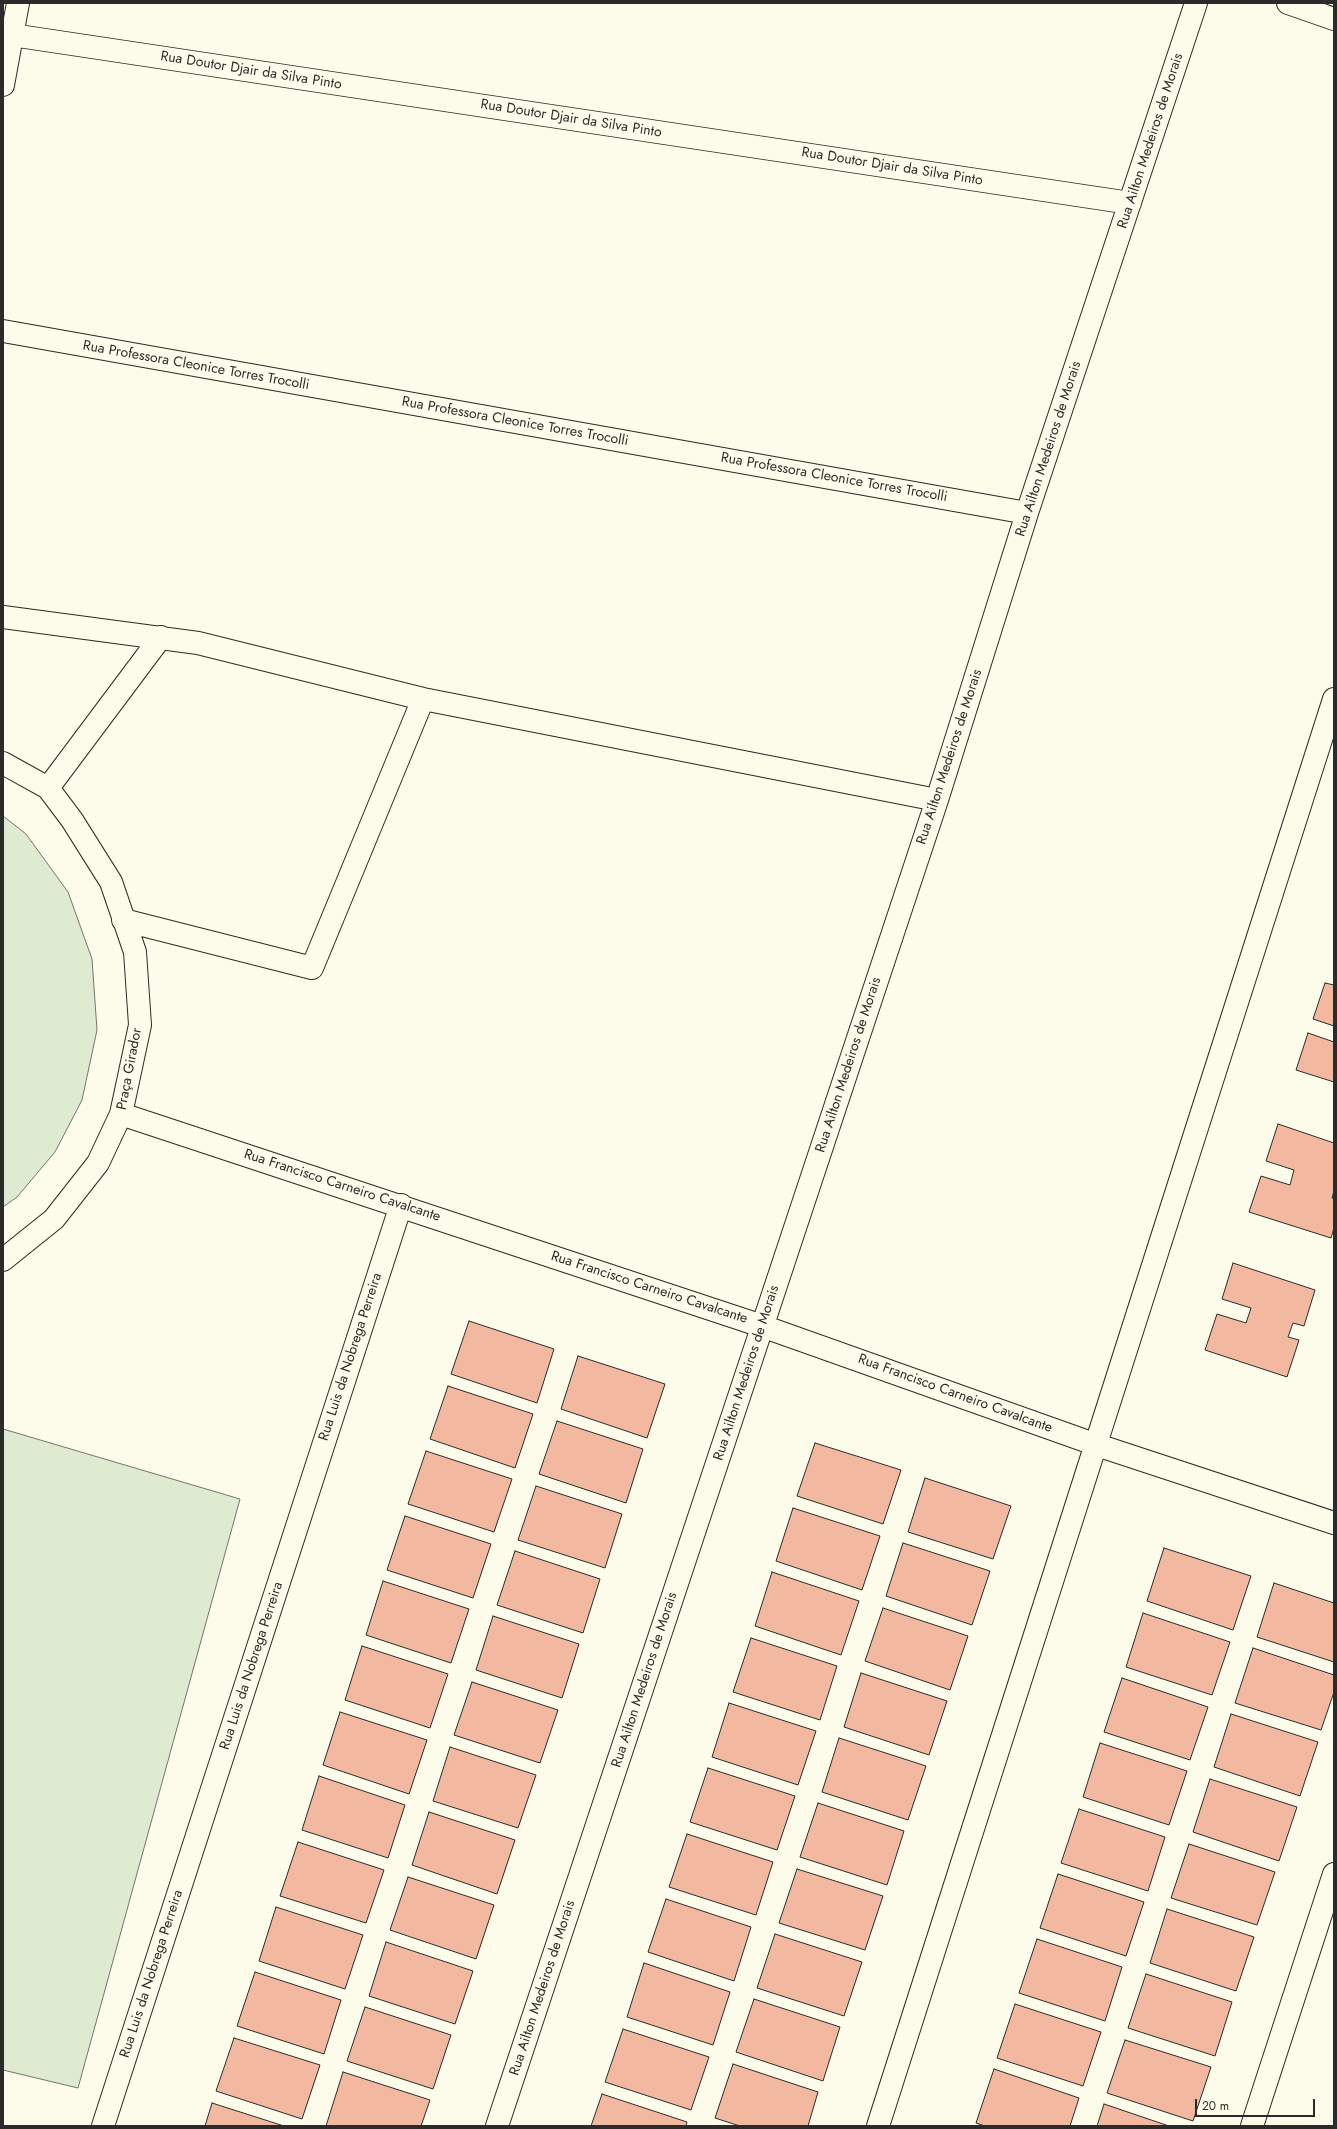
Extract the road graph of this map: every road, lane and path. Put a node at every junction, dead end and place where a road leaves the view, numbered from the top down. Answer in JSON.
{"nodes":[{"id":1,"x":18,"y":3,"type":"edge"},
{"id":2,"x":1196,"y":3,"type":"edge"},
{"id":3,"x":1288,"y":3,"type":"edge"},
{"id":4,"x":1334,"y":19,"type":"edge"},
{"id":5,"x":12,"y":35,"type":"junction"},
{"id":6,"x":3,"y":85,"type":"edge"},
{"id":7,"x":1130,"y":203,"type":"junction"},
{"id":8,"x":3,"y":332,"type":"edge"},
{"id":9,"x":1027,"y":513,"type":"junction"},
{"id":10,"x":3,"y":617,"type":"edge"},
{"id":11,"x":161,"y":637,"type":"junction"},
{"id":12,"x":423,"y":699,"type":"junction"},
{"id":13,"x":1334,"y":699,"type":"edge"},
{"id":14,"x":3,"y":762,"type":"edge"},
{"id":15,"x":48,"y":788,"type":"junction"},
{"id":16,"x":937,"y":800,"type":"junction"},
{"id":17,"x":123,"y":920,"type":"junction"},
{"id":18,"x":121,"y":1114,"type":"junction"},
{"id":19,"x":401,"y":1205,"type":"junction"},
{"id":20,"x":3,"y":1260,"type":"edge"},
{"id":21,"x":762,"y":1326,"type":"junction"},
{"id":22,"x":1097,"y":1445,"type":"junction"},
{"id":23,"x":1334,"y":1523,"type":"edge"},
{"id":24,"x":1334,"y":1874,"type":"edge"},
{"id":25,"x":103,"y":2126,"type":"edge"},
{"id":26,"x":497,"y":2126,"type":"edge"},
{"id":27,"x":878,"y":2126,"type":"edge"},
{"id":28,"x":1252,"y":2126,"type":"edge"}],
"edges":[{"from":1,"to":5,"type":"street"},
{"from":2,"to":7,"type":"street","name":"Rua Ailton Medeiros de Morais"},
{"from":3,"to":4,"type":"street"},
{"from":5,"to":6,"type":"street"},
{"from":5,"to":7,"type":"street","name":"Rua Doutor Djair da Silva Pinto"},
{"from":7,"to":9,"type":"street","name":"Rua Ailton Medeiros de Morais"},
{"from":8,"to":9,"type":"street","name":"Rua Professora Cleonice Torres Trocolli"},
{"from":9,"to":16,"type":"street","name":"Rua Ailton Medeiros de Morais"},
{"from":10,"to":11,"type":"street"},
{"from":11,"to":12,"type":"street"},
{"from":11,"to":15,"type":"street"},
{"from":12,"to":16,"type":"street"},
{"from":12,"to":17,"type":"street"},
{"from":13,"to":22,"type":"street"},
{"from":14,"to":15,"type":"street","name":"Praça Girador"},
{"from":15,"to":17,"type":"street","name":"Praça Girador"},
{"from":16,"to":21,"type":"street","name":"Rua Ailton Medeiros de Morais"},
{"from":17,"to":18,"type":"street","name":"Praça Girador"},
{"from":18,"to":19,"type":"street","name":"Rua Francisco Carneiro Cavalcante"},
{"from":18,"to":20,"type":"street","name":"Praça Girador"},
{"from":19,"to":21,"type":"street","name":"Rua Francisco Carneiro Cavalcante"},
{"from":19,"to":25,"type":"street","name":"Rua Luis da Nobrega Perreira"},
{"from":21,"to":22,"type":"street","name":"Rua Francisco Carneiro Cavalcante"},
{"from":21,"to":26,"type":"street","name":"Rua Ailton Medeiros de Morais"},
{"from":22,"to":23,"type":"street","name":"Rua Francisco Carneiro Cavalcante"},
{"from":22,"to":27,"type":"street"},
{"from":24,"to":28,"type":"street"}]}
